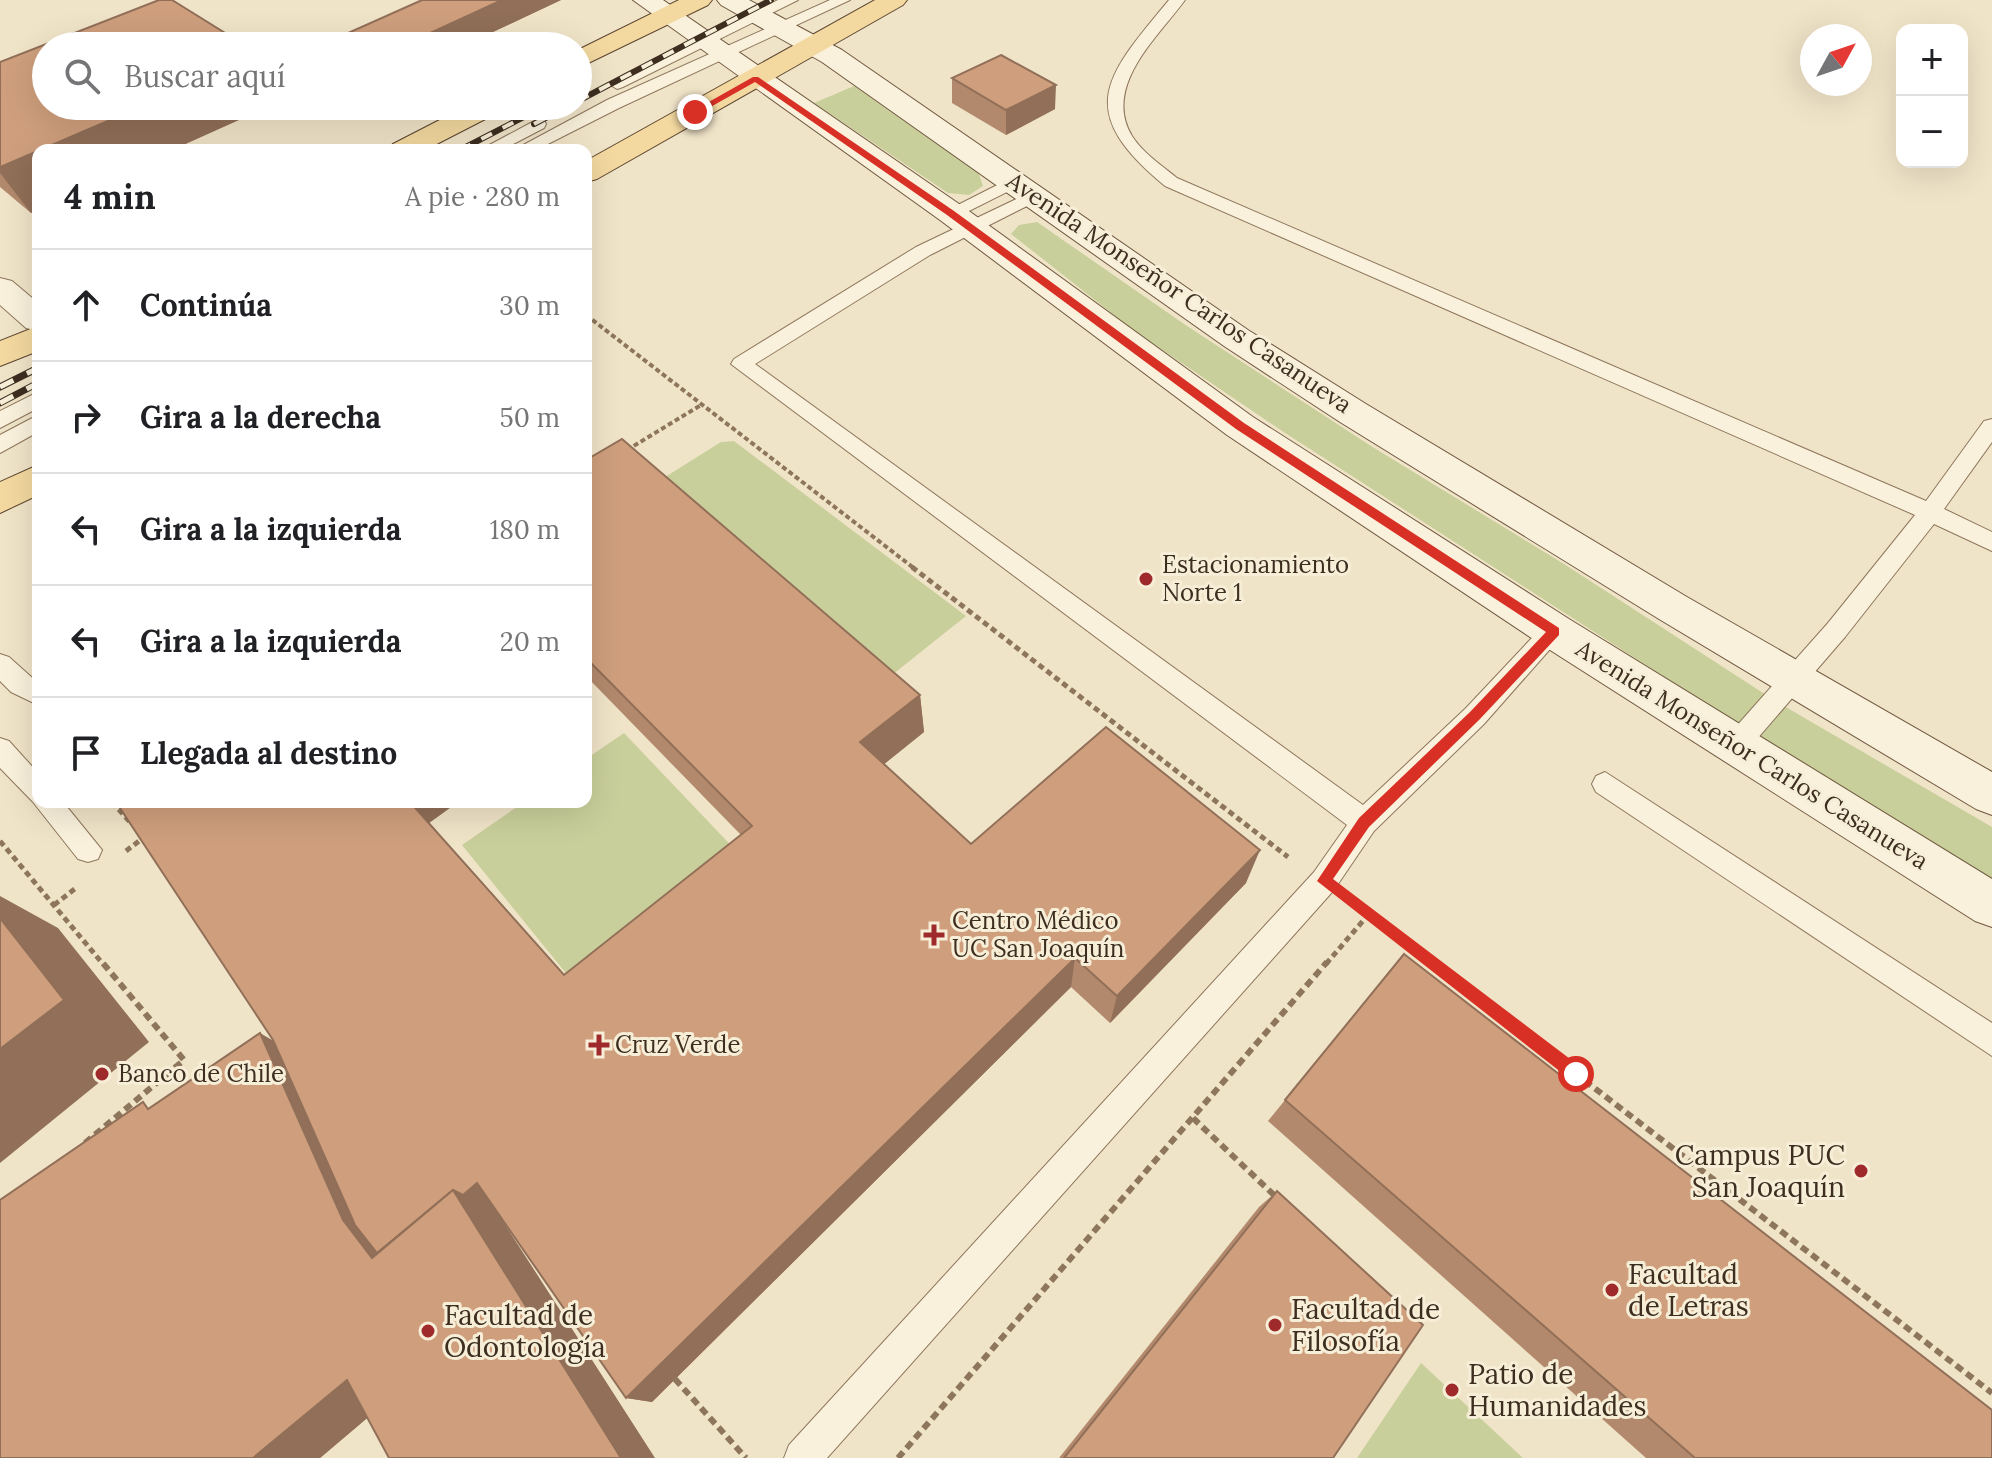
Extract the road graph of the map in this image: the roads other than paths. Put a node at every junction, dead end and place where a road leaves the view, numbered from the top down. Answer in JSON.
{"nodes":[{"id":1,"x":699,"y":0,"type":"edge"},
{"id":2,"x":730,"y":0,"type":"edge"},
{"id":3,"x":790,"y":0,"type":"edge"},
{"id":4,"x":842,"y":0,"type":"edge"},
{"id":5,"x":894,"y":0,"type":"edge"},
{"id":6,"x":1177,"y":0,"type":"edge"},
{"id":7,"x":657,"y":8,"type":"edge"},
{"id":8,"x":759,"y":15,"type":"junction"},
{"id":9,"x":784,"y":28,"type":"junction"},
{"id":10,"x":814,"y":46,"type":"junction"},
{"id":11,"x":714,"y":48,"type":"junction"},
{"id":12,"x":592,"y":51,"type":"edge"},
{"id":13,"x":756,"y":79,"type":"junction"},
{"id":14,"x":592,"y":98,"type":"edge"},
{"id":15,"x":592,"y":115,"type":"edge"},
{"id":16,"x":462,"y":120,"type":"edge"},
{"id":17,"x":547,"y":120,"type":"edge"},
{"id":18,"x":582,"y":120,"type":"edge"},
{"id":19,"x":415,"y":144,"type":"edge"},
{"id":20,"x":501,"y":144,"type":"edge"},
{"id":21,"x":535,"y":144,"type":"edge"},
{"id":22,"x":592,"y":170,"type":"edge"},
{"id":23,"x":1025,"y":188,"type":"junction"},
{"id":24,"x":960,"y":220,"type":"junction"},
{"id":25,"x":0,"y":288,"type":"edge"},
{"id":26,"x":32,"y":315,"type":"edge"},
{"id":27,"x":32,"y":340,"type":"edge"},
{"id":28,"x":0,"y":355,"type":"edge"},
{"id":29,"x":32,"y":402,"type":"edge"},
{"id":30,"x":0,"y":421,"type":"edge"},
{"id":31,"x":32,"y":426,"type":"edge"},
{"id":32,"x":1992,"y":426,"type":"edge"},
{"id":33,"x":0,"y":445,"type":"edge"},
{"id":34,"x":32,"y":481,"type":"edge"},
{"id":35,"x":0,"y":499,"type":"edge"},
{"id":36,"x":1932,"y":513,"type":"junction"},
{"id":37,"x":1992,"y":542,"type":"edge"},
{"id":38,"x":1554,"y":631,"type":"junction"},
{"id":39,"x":0,"y":664,"type":"edge"},
{"id":40,"x":1794,"y":681,"type":"junction"},
{"id":41,"x":32,"y":692,"type":"edge"},
{"id":42,"x":1735,"y":746,"type":"junction"},
{"id":43,"x":0,"y":749,"type":"edge"},
{"id":44,"x":1605,"y":784,"type":"dead end"},
{"id":45,"x":32,"y":785,"type":"edge"},
{"id":46,"x":1992,"y":795,"type":"edge"},
{"id":47,"x":51,"y":808,"type":"edge"},
{"id":48,"x":1364,"y":822,"type":"junction"},
{"id":49,"x":88,"y":850,"type":"dead end"},
{"id":50,"x":1992,"y":905,"type":"edge"},
{"id":51,"x":1992,"y":1041,"type":"edge"},
{"id":52,"x":802,"y":1458,"type":"edge"}],
"edges":[{"from":1,"to":7,"type":"main road"},
{"from":2,"to":8,"type":"main road","name":"Avenida Monseñor Carlos Casanueva"},
{"from":3,"to":8,"type":"lane"},
{"from":4,"to":9,"type":"lane"},
{"from":5,"to":10,"type":"main road"},
{"from":6,"to":36,"type":"lane"},
{"from":7,"to":11,"type":"main road","name":"Avenida Monseñor Carlos Casanueva"},
{"from":7,"to":12,"type":"main road"},
{"from":8,"to":9,"type":"main road","name":"Avenida Monseñor Carlos Casanueva"},
{"from":8,"to":11,"type":"lane"},
{"from":9,"to":10,"type":"main road","name":"Avenida Monseñor Carlos Casanueva"},
{"from":9,"to":11,"type":"lane"},
{"from":10,"to":13,"type":"main road"},
{"from":10,"to":23,"type":"main road","name":"Avenida Monseñor Carlos Casanueva"},
{"from":11,"to":13,"type":"main road","name":"Avenida Monseñor Carlos Casanueva"},
{"from":11,"to":14,"type":"lane"},
{"from":11,"to":15,"type":"lane"},
{"from":13,"to":22,"type":"main road"},
{"from":13,"to":24,"type":"main road","name":"Avenida Monseñor Carlos Casanueva"},
{"from":16,"to":19,"type":"main road"},
{"from":17,"to":20,"type":"lane"},
{"from":18,"to":21,"type":"lane"},
{"from":23,"to":24,"type":"lane"},
{"from":23,"to":40,"type":"main road","name":"Avenida Monseñor Carlos Casanueva"},
{"from":24,"to":38,"type":"main road","name":"Avenida Monseñor Carlos Casanueva"},
{"from":24,"to":48,"type":"lane"},
{"from":25,"to":26,"type":"main road"},
{"from":27,"to":28,"type":"main road"},
{"from":29,"to":30,"type":"lane"},
{"from":31,"to":33,"type":"lane"},
{"from":32,"to":36,"type":"lane"},
{"from":34,"to":35,"type":"main road"},
{"from":36,"to":37,"type":"lane"},
{"from":36,"to":40,"type":"lane"},
{"from":38,"to":42,"type":"main road","name":"Avenida Monseñor Carlos Casanueva"},
{"from":38,"to":48,"type":"lane"},
{"from":39,"to":41,"type":"lane"},
{"from":40,"to":42,"type":"lane"},
{"from":40,"to":46,"type":"main road","name":"Avenida Monseñor Carlos Casanueva"},
{"from":42,"to":50,"type":"main road","name":"Avenida Monseñor Carlos Casanueva"},
{"from":43,"to":45,"type":"lane"},
{"from":44,"to":51,"type":"lane"},
{"from":47,"to":49,"type":"lane"},
{"from":48,"to":52,"type":"lane"}]}
